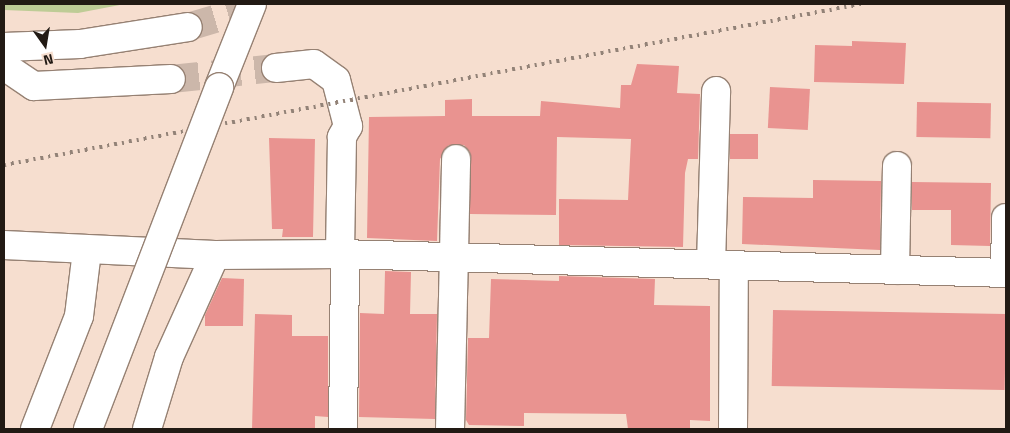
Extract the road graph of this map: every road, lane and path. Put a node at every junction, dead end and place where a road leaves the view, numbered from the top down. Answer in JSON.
{"nodes":[{"id":1,"x":252,"y":4,"type":"edge"},
{"id":2,"x":188,"y":27,"type":"tunnel mouth"},
{"id":3,"x":4,"y":47,"type":"edge"},
{"id":4,"x":4,"y":66,"type":"edge"},
{"id":5,"x":276,"y":68,"type":"tunnel mouth"},
{"id":6,"x":171,"y":79,"type":"tunnel mouth"},
{"id":7,"x":716,"y":91,"type":"dead end"},
{"id":8,"x":456,"y":159,"type":"dead end"},
{"id":9,"x":897,"y":166,"type":"dead end"},
{"id":10,"x":1006,"y":218,"type":"edge"},
{"id":11,"x":4,"y":245,"type":"edge"},
{"id":12,"x":87,"y":251,"type":"junction"},
{"id":13,"x":215,"y":255,"type":"junction"},
{"id":14,"x":343,"y":255,"type":"junction"},
{"id":15,"x":453,"y":257,"type":"junction"},
{"id":16,"x":722,"y":264,"type":"junction"},
{"id":17,"x":895,"y":270,"type":"junction"},
{"id":18,"x":1006,"y":273,"type":"edge"},
{"id":19,"x":35,"y":429,"type":"edge"},
{"id":20,"x":88,"y":429,"type":"edge"},
{"id":21,"x":147,"y":429,"type":"edge"},
{"id":22,"x":343,"y":429,"type":"edge"},
{"id":23,"x":450,"y":429,"type":"edge"},
{"id":24,"x":733,"y":429,"type":"edge"}],
"edges":[{"from":1,"to":20,"type":"street","bridge":true},
{"from":2,"to":3,"type":"street"},
{"from":4,"to":6,"type":"street"},
{"from":5,"to":14,"type":"street"},
{"from":7,"to":16,"type":"street"},
{"from":8,"to":15,"type":"street"},
{"from":9,"to":17,"type":"street"},
{"from":10,"to":18,"type":"street"},
{"from":11,"to":12,"type":"street"},
{"from":12,"to":13,"type":"street"},
{"from":12,"to":19,"type":"street"},
{"from":13,"to":14,"type":"street"},
{"from":13,"to":21,"type":"street"},
{"from":14,"to":15,"type":"street"},
{"from":14,"to":22,"type":"street"},
{"from":15,"to":16,"type":"street"},
{"from":15,"to":23,"type":"street"},
{"from":16,"to":17,"type":"street"},
{"from":16,"to":24,"type":"street"},
{"from":17,"to":18,"type":"street"}]}
